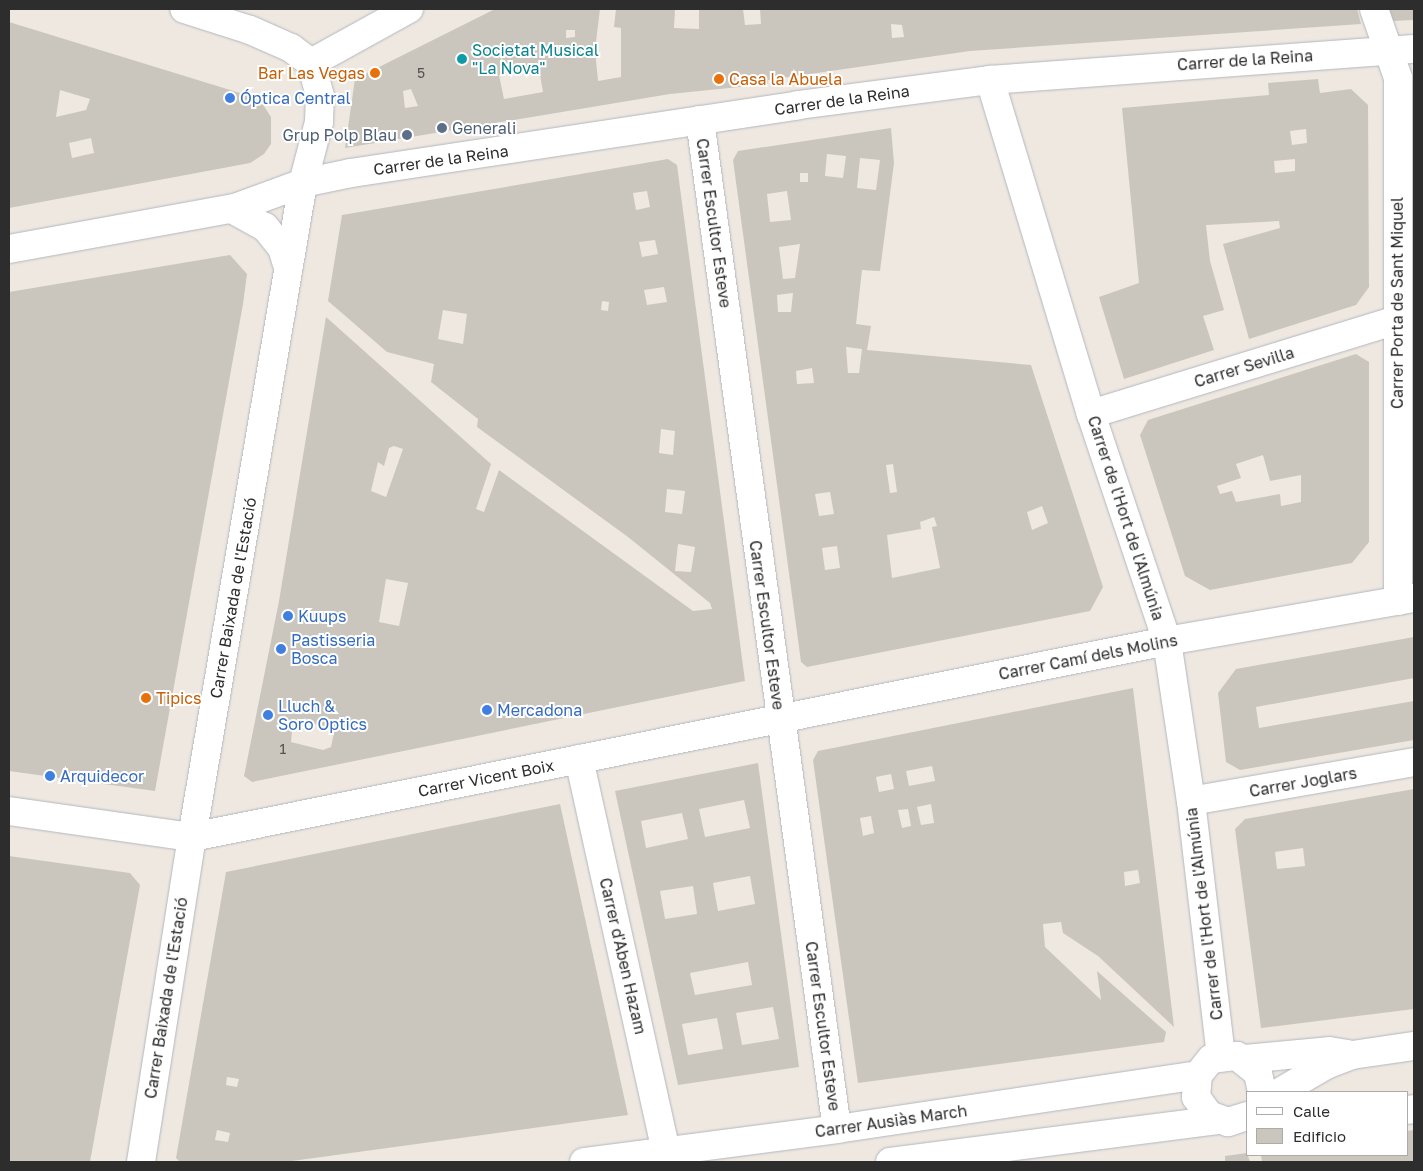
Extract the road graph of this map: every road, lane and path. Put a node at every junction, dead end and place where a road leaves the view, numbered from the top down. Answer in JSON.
{"nodes":[{"id":1,"x":184,"y":9,"type":"edge"},
{"id":2,"x":409,"y":9,"type":"edge"},
{"id":3,"x":1374,"y":9,"type":"edge"},
{"id":4,"x":1414,"y":49,"type":"edge"},
{"id":5,"x":1387,"y":50,"type":"junction"},
{"id":6,"x":311,"y":62,"type":"junction"},
{"id":7,"x":990,"y":80,"type":"junction"},
{"id":8,"x":700,"y":120,"type":"junction"},
{"id":9,"x":303,"y":183,"type":"junction"},
{"id":10,"x":232,"y":209,"type":"junction"},
{"id":11,"x":9,"y":249,"type":"edge"},
{"id":12,"x":288,"y":268,"type":"junction"},
{"id":13,"x":1397,"y":320,"type":"junction"},
{"id":14,"x":1092,"y":414,"type":"junction"},
{"id":15,"x":1406,"y":599,"type":"edge"},
{"id":16,"x":1167,"y":640,"type":"junction"},
{"id":17,"x":779,"y":720,"type":"junction"},
{"id":18,"x":579,"y":759,"type":"junction"},
{"id":19,"x":1414,"y":762,"type":"edge"},
{"id":20,"x":1191,"y":801,"type":"junction"},
{"id":21,"x":9,"y":810,"type":"edge"},
{"id":22,"x":192,"y":836,"type":"junction"},
{"id":23,"x":1414,"y":1046,"type":"edge"},
{"id":24,"x":1352,"y":1055,"type":"junction"},
{"id":25,"x":1233,"y":1057,"type":"junction"},
{"id":26,"x":1198,"y":1074,"type":"junction"},
{"id":27,"x":1262,"y":1091,"type":"edge"},
{"id":28,"x":1282,"y":1091,"type":"edge"},
{"id":29,"x":1239,"y":1118,"type":"edge"},
{"id":30,"x":837,"y":1129,"type":"junction"},
{"id":31,"x":666,"y":1152,"type":"junction"},
{"id":32,"x":141,"y":1162,"type":"edge"},
{"id":33,"x":584,"y":1162,"type":"edge"},
{"id":34,"x":890,"y":1162,"type":"edge"}],
"edges":[{"from":1,"to":6,"type":"street"},
{"from":2,"to":6,"type":"street"},
{"from":3,"to":5,"type":"street","name":"Carrer Porta de Sant Miquel"},
{"from":4,"to":5,"type":"street","name":"Carrer de la Reina"},
{"from":5,"to":7,"type":"street","name":"Carrer de la Reina"},
{"from":5,"to":13,"type":"street","name":"Carrer Porta de Sant Miquel"},
{"from":6,"to":9,"type":"street","name":"Carrer Baixada de l'Estació"},
{"from":7,"to":8,"type":"street","name":"Carrer de la Reina"},
{"from":7,"to":14,"type":"street","name":"Carrer de l'Hort de l'Almúnia"},
{"from":8,"to":9,"type":"street","name":"Carrer de la Reina"},
{"from":8,"to":17,"type":"street","name":"Carrer Escultor Esteve"},
{"from":9,"to":10,"type":"street","name":"Carrer de la Reina"},
{"from":9,"to":12,"type":"street","name":"Carrer Baixada de l'Estació"},
{"from":10,"to":11,"type":"street","name":"Carrer de la Reina"},
{"from":10,"to":12,"type":"street"},
{"from":12,"to":22,"type":"street","name":"Carrer Baixada de l'Estació"},
{"from":13,"to":14,"type":"street","name":"Carrer Sevilla"},
{"from":13,"to":15,"type":"street","name":"Carrer Porta de Sant Miquel"},
{"from":14,"to":16,"type":"street","name":"Carrer de l'Hort de l'Almúnia"},
{"from":15,"to":16,"type":"street","name":"Carrer Camí dels Molins"},
{"from":16,"to":17,"type":"street","name":"Carrer Camí dels Molins"},
{"from":16,"to":20,"type":"street","name":"Carrer de l'Hort de l'Almúnia"},
{"from":17,"to":18,"type":"street","name":"Carrer Vicent Boix"},
{"from":17,"to":30,"type":"street","name":"Carrer Escultor Esteve"},
{"from":18,"to":22,"type":"street","name":"Carrer Vicent Boix"},
{"from":18,"to":31,"type":"street","name":"Carrer d'Aben Hazam"},
{"from":19,"to":20,"type":"street","name":"Carrer Joglars"},
{"from":20,"to":25,"type":"street","name":"Carrer de l'Hort de l'Almúnia"},
{"from":21,"to":22,"type":"street","name":"Carrer Vicent Boix"},
{"from":22,"to":32,"type":"street","name":"Carrer Baixada de l'Estació"},
{"from":23,"to":24,"type":"street"},
{"from":24,"to":25,"type":"street"},
{"from":24,"to":28,"type":"street"},
{"from":25,"to":26,"type":"street"},
{"from":25,"to":27,"type":"street"},
{"from":26,"to":29,"type":"street"},
{"from":26,"to":30,"type":"street","name":"Carrer Ausiàs March"},
{"from":29,"to":34,"type":"street"},
{"from":30,"to":31,"type":"street","name":"Carrer Ausiàs March"},
{"from":31,"to":33,"type":"street","name":"Carrer Ausiàs March"}]}
